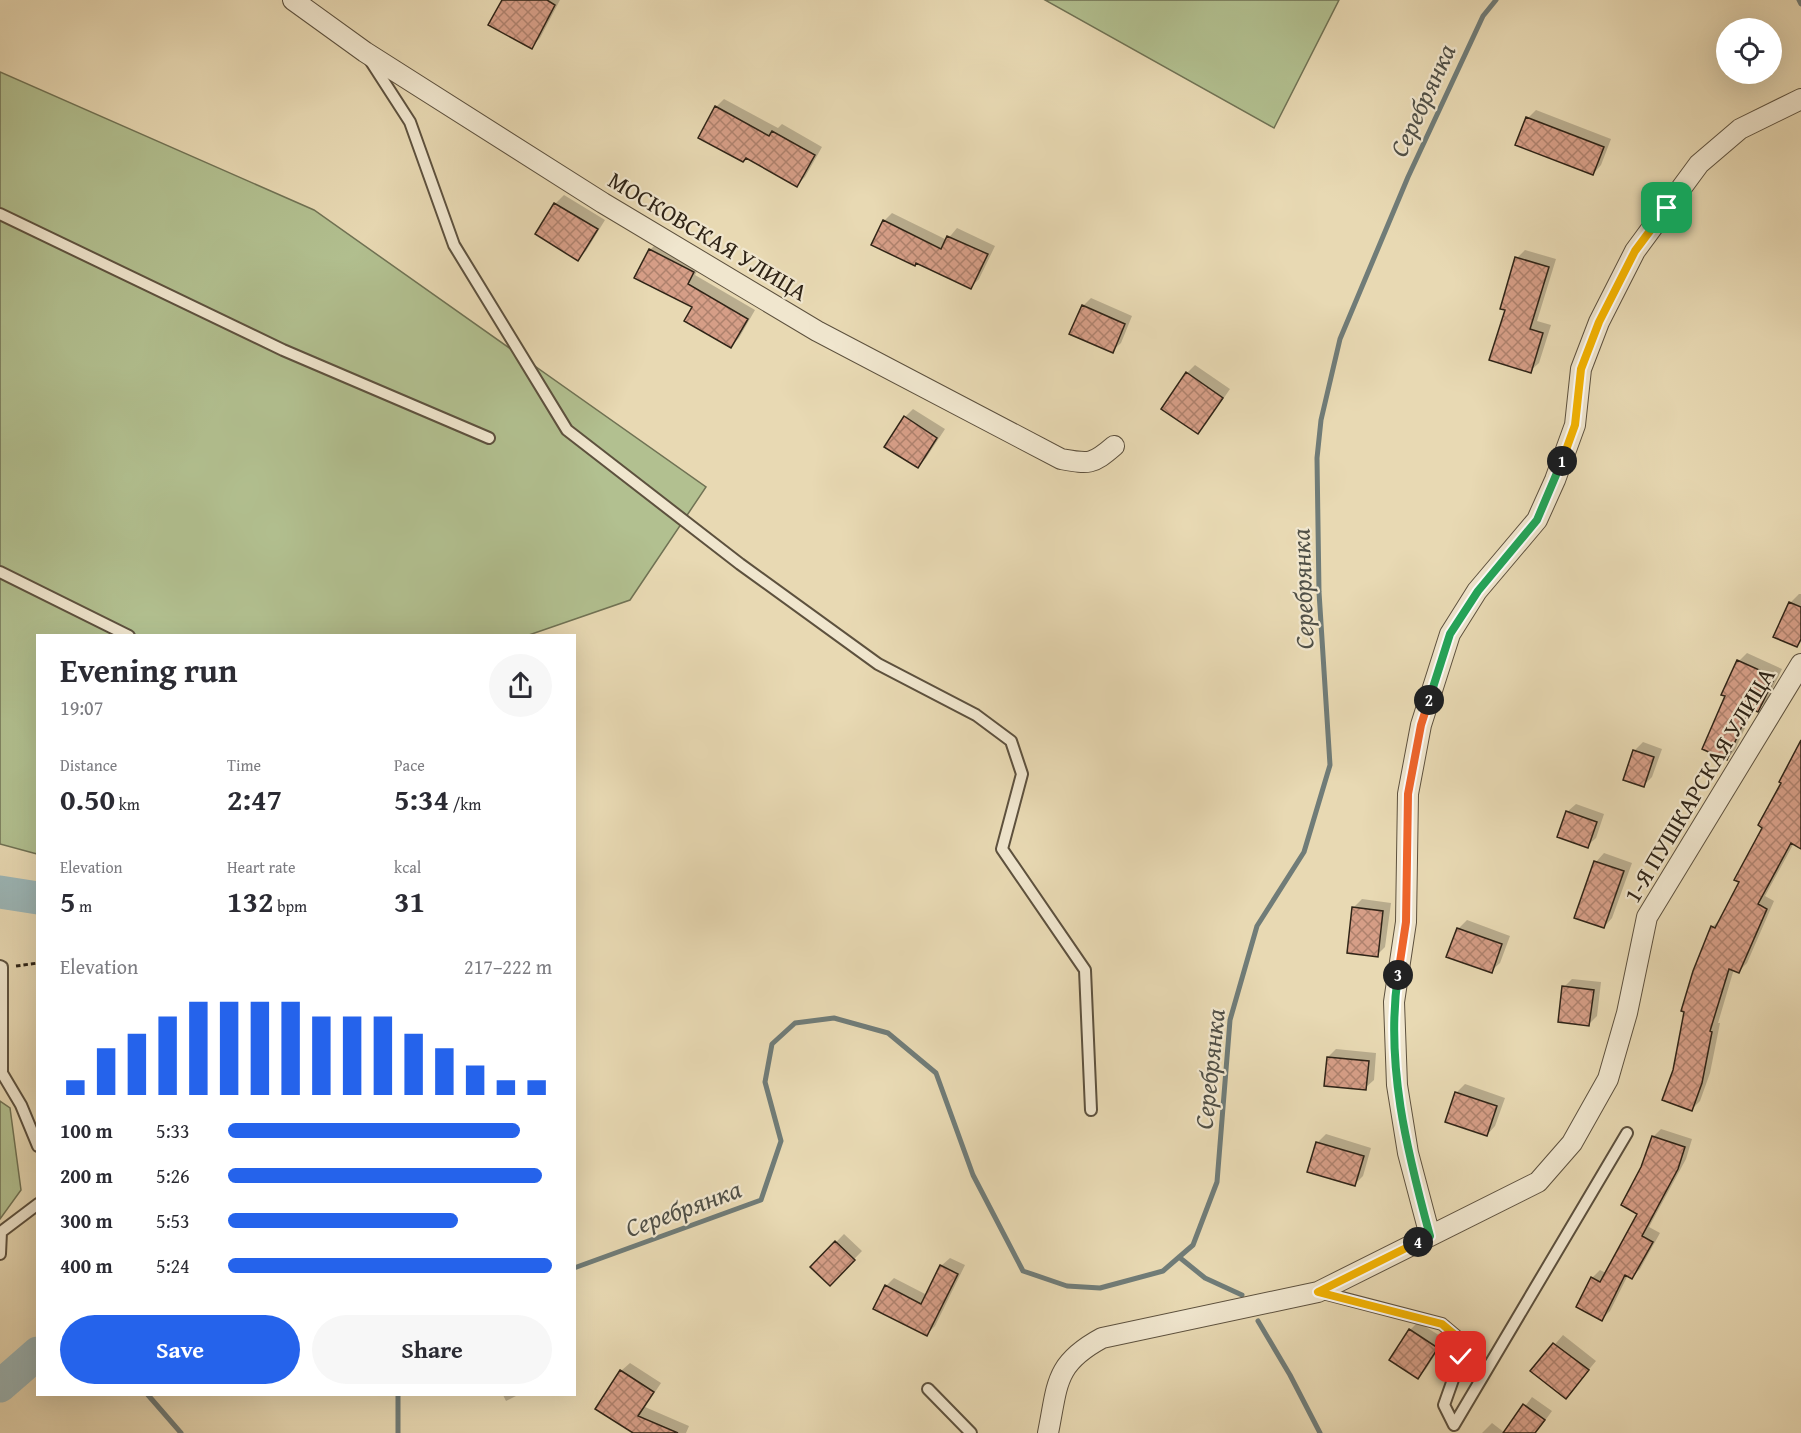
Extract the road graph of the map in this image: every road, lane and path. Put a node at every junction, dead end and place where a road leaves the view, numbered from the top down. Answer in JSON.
{"nodes":[{"id":1,"x":293,"y":0,"type":"edge"},
{"id":2,"x":365,"y":52,"type":"junction"},
{"id":3,"x":1801,"y":99,"type":"edge"},
{"id":4,"x":0,"y":214,"type":"edge"},
{"id":5,"x":489,"y":438,"type":"dead end"},
{"id":6,"x":1114,"y":446,"type":"dead end"},
{"id":7,"x":0,"y":572,"type":"edge"},
{"id":8,"x":125,"y":634,"type":"edge"},
{"id":9,"x":1801,"y":664,"type":"edge"},
{"id":10,"x":36,"y":963,"type":"edge"},
{"id":11,"x":1,"y":967,"type":"edge"},
{"id":12,"x":1091,"y":1110,"type":"dead end"},
{"id":13,"x":1627,"y":1133,"type":"dead end"},
{"id":14,"x":36,"y":1141,"type":"edge"},
{"id":15,"x":36,"y":1206,"type":"edge"},
{"id":16,"x":1430,"y":1236,"type":"junction"},
{"id":17,"x":0,"y":1254,"type":"edge"},
{"id":18,"x":1318,"y":1292,"type":"junction"},
{"id":19,"x":928,"y":1389,"type":"dead end"},
{"id":20,"x":971,"y":1433,"type":"edge"},
{"id":21,"x":1048,"y":1433,"type":"edge"}],
"edges":[{"from":1,"to":2,"type":"street","name":"МОСКОВСКАЯ УЛИЦА"},
{"from":2,"to":6,"type":"street","name":"МОСКОВСКАЯ УЛИЦА"},
{"from":2,"to":12,"type":"lane"},
{"from":3,"to":16,"type":"street"},
{"from":4,"to":5,"type":"lane"},
{"from":7,"to":8,"type":"lane"},
{"from":9,"to":16,"type":"street","name":"1-Я ПУШКАРСКАЯ УЛИЦА"},
{"from":10,"to":11,"type":"path"},
{"from":11,"to":14,"type":"lane"},
{"from":13,"to":18,"type":"lane"},
{"from":15,"to":17,"type":"lane"},
{"from":16,"to":18,"type":"street","name":"1-Я ПУШКАРСКАЯ УЛИЦА"},
{"from":18,"to":21,"type":"street","name":"1-Я ПУШКАРСКАЯ УЛИЦА"},
{"from":19,"to":20,"type":"lane"}]}
